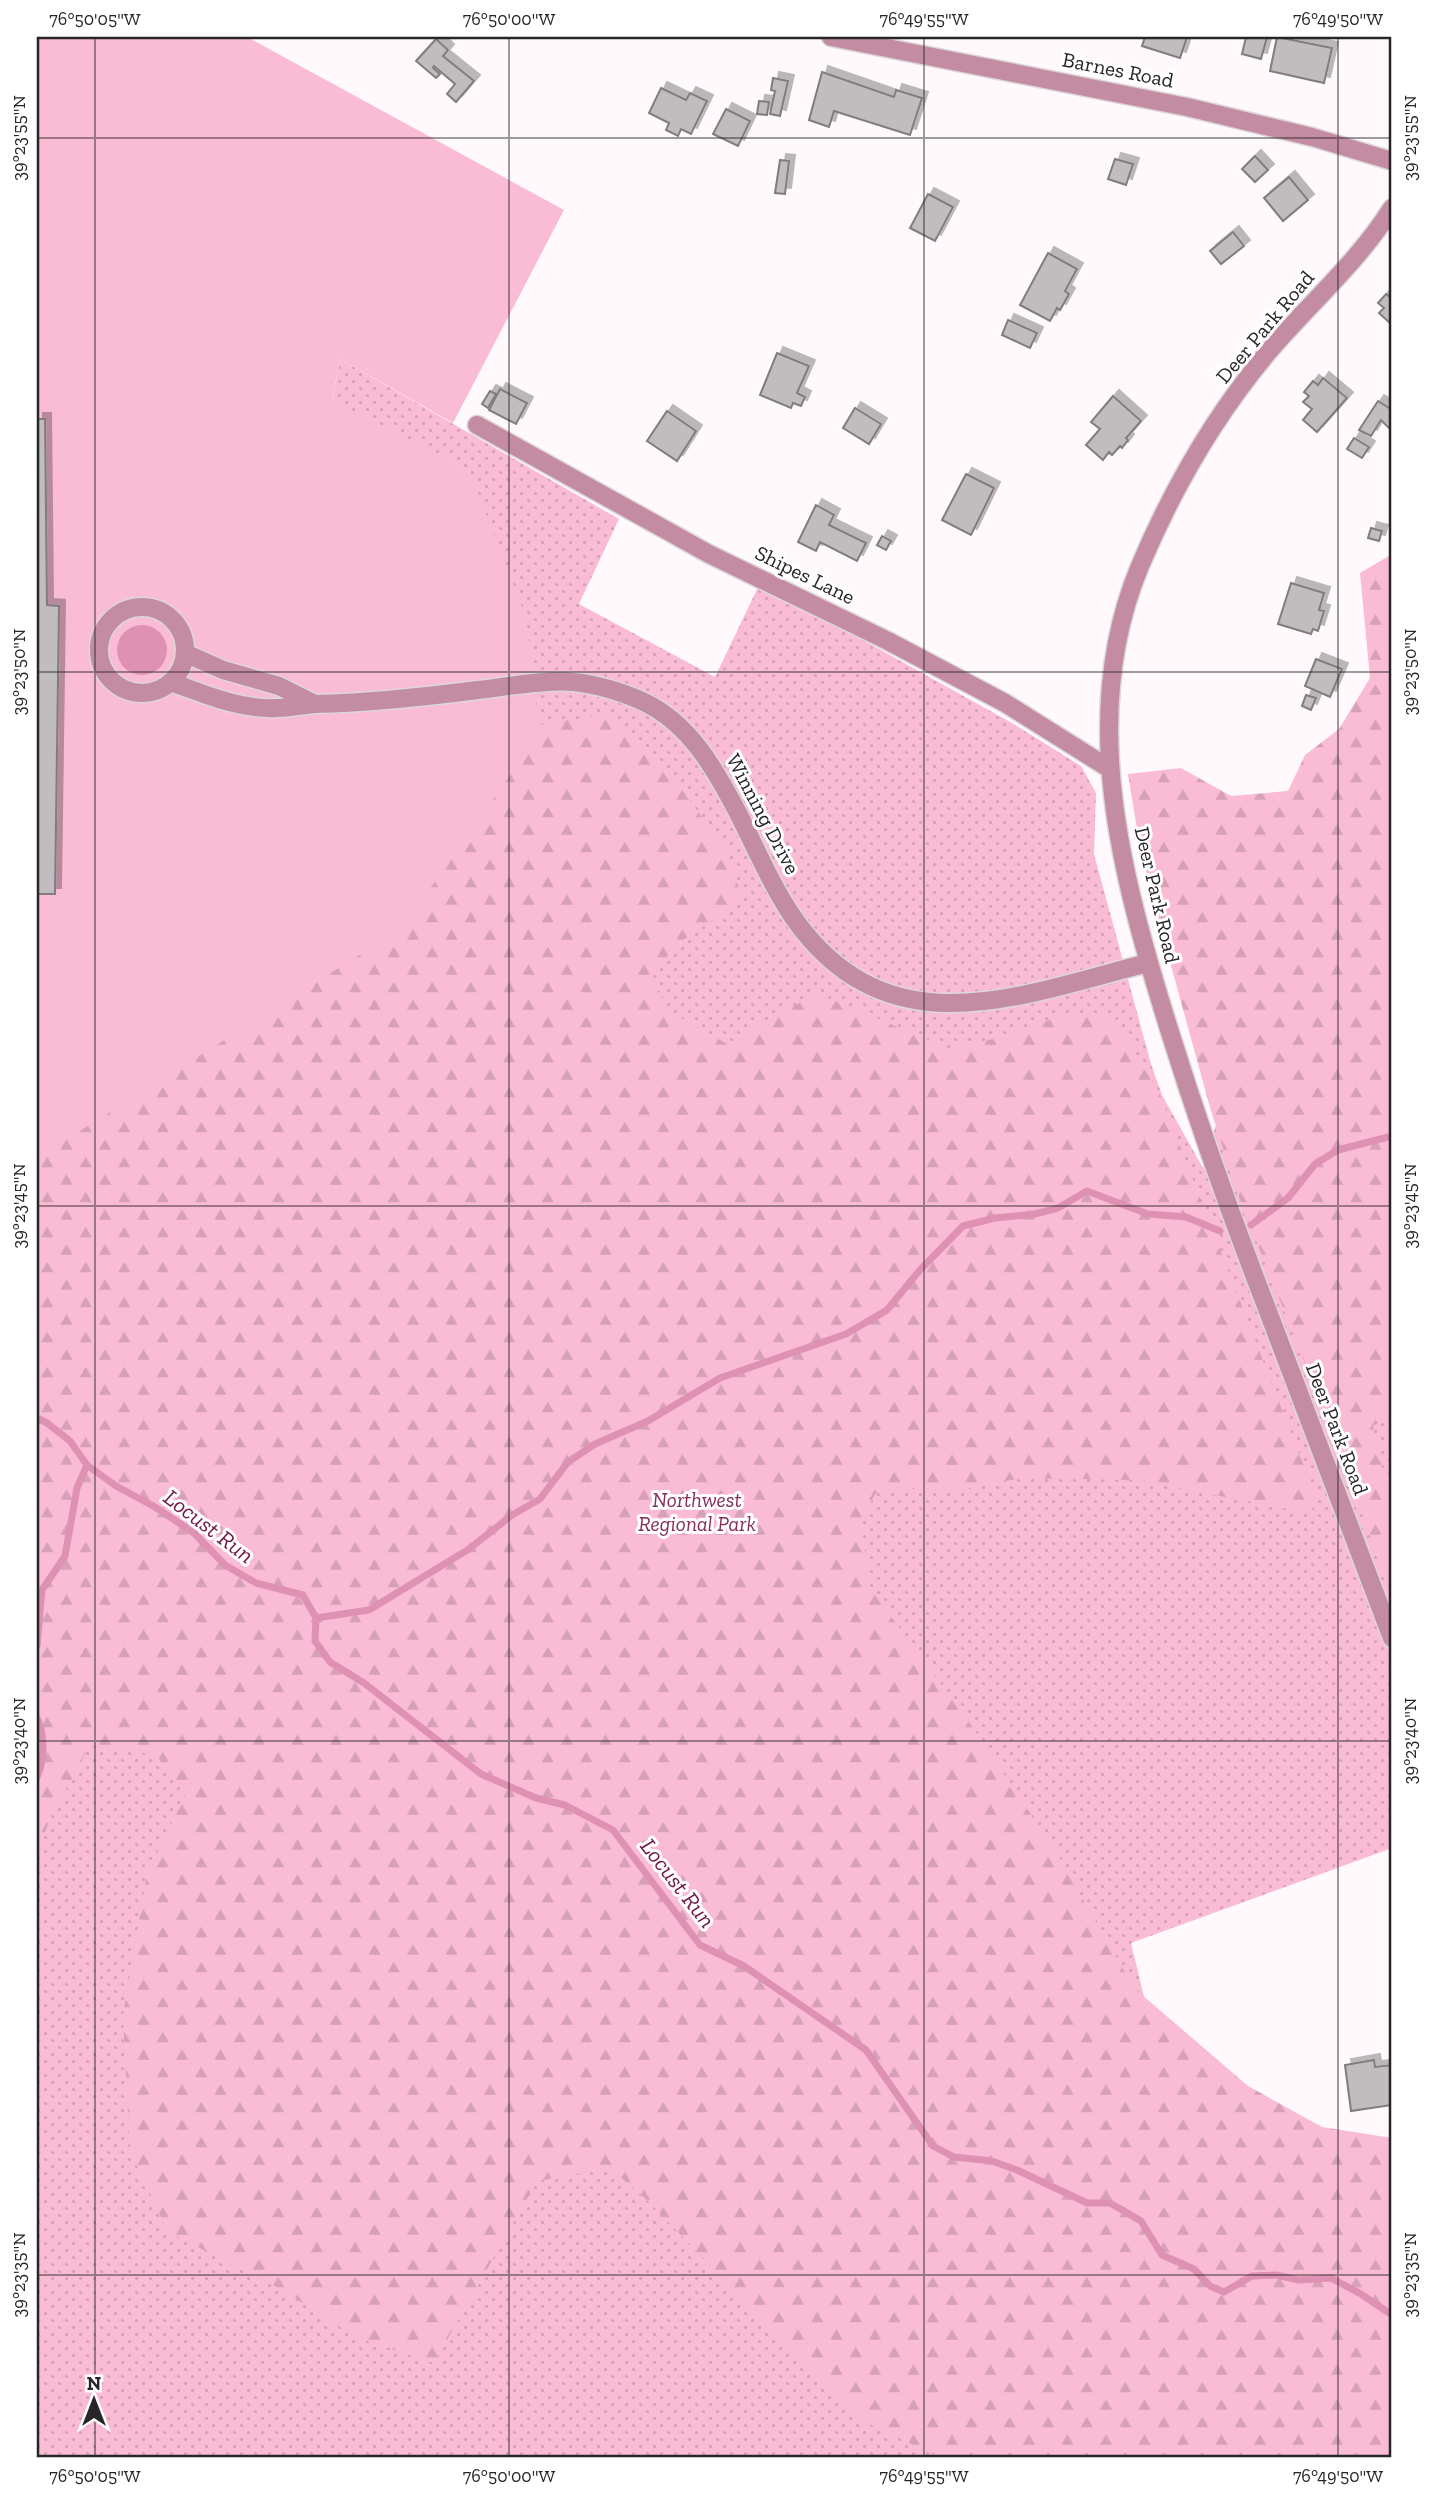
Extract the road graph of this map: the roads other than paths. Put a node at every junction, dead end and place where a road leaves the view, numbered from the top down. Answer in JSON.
{"nodes":[{"id":1,"x":831,"y":37,"type":"edge"},
{"id":2,"x":1392,"y":162,"type":"edge"},
{"id":3,"x":1392,"y":208,"type":"edge"},
{"id":4,"x":477,"y":425,"type":"dead end"},
{"id":5,"x":186,"y":653,"type":"junction"},
{"id":6,"x":171,"y":682,"type":"junction"},
{"id":7,"x":315,"y":704,"type":"junction"},
{"id":8,"x":1110,"y":769,"type":"junction"},
{"id":9,"x":1148,"y":962,"type":"junction"},
{"id":10,"x":1392,"y":1638,"type":"edge"}],
"edges":[{"from":1,"to":2,"type":"street","name":"Barnes Road"},
{"from":3,"to":8,"type":"street","name":"Deer Park Road"},
{"from":4,"to":8,"type":"street","name":"Shipes Lane"},
{"from":5,"to":6,"type":"street"},
{"from":5,"to":6,"type":"street"},
{"from":5,"to":7,"type":"street","name":"Winning Drive"},
{"from":6,"to":7,"type":"street","name":"Winning Drive"},
{"from":7,"to":9,"type":"street","name":"Winning Drive"},
{"from":8,"to":9,"type":"street","name":"Deer Park Road"},
{"from":9,"to":10,"type":"street","name":"Deer Park Road"}]}
